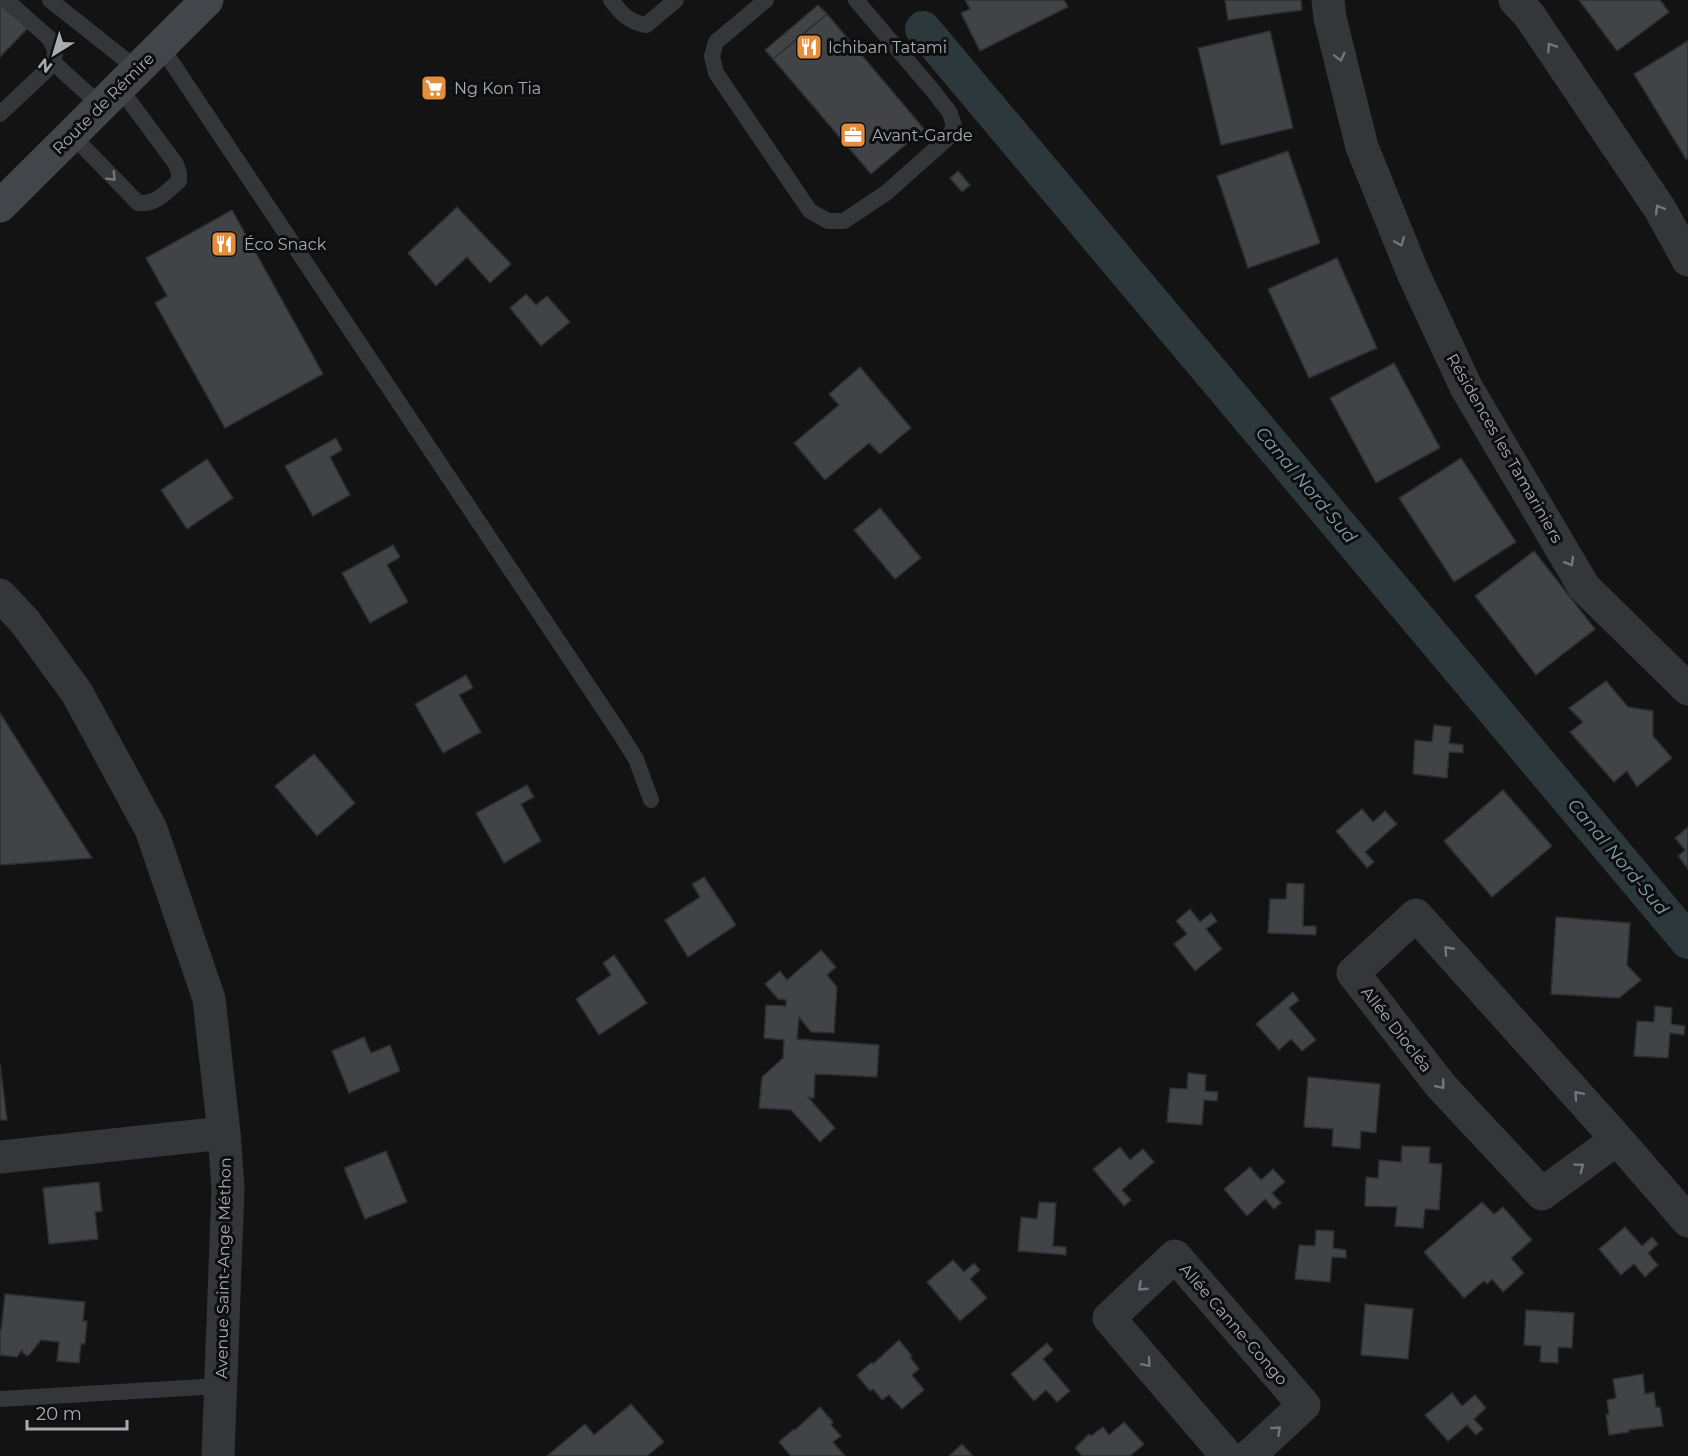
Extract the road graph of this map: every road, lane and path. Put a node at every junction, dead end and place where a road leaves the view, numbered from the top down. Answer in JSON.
{"nodes":[{"id":1,"x":6,"y":0,"type":"edge"},
{"id":2,"x":50,"y":0,"type":"edge"},
{"id":3,"x":207,"y":0,"type":"edge"},
{"id":4,"x":611,"y":0,"type":"edge"},
{"id":5,"x":676,"y":0,"type":"edge"},
{"id":6,"x":766,"y":0,"type":"edge"},
{"id":7,"x":856,"y":0,"type":"edge"},
{"id":8,"x":1328,"y":0,"type":"edge"},
{"id":9,"x":1515,"y":0,"type":"edge"},
{"id":10,"x":160,"y":45,"type":"junction"},
{"id":11,"x":54,"y":63,"type":"junction"},
{"id":12,"x":119,"y":87,"type":"junction"},
{"id":13,"x":0,"y":114,"type":"edge"},
{"id":14,"x":72,"y":135,"type":"junction"},
{"id":15,"x":0,"y":206,"type":"edge"},
{"id":16,"x":1688,"y":260,"type":"edge"},
{"id":17,"x":0,"y":595,"type":"edge"},
{"id":18,"x":1688,"y":689,"type":"edge"},
{"id":19,"x":651,"y":800,"type":"dead end"},
{"id":20,"x":224,"y":1132,"type":"junction"},
{"id":21,"x":1617,"y":1139,"type":"junction"},
{"id":22,"x":0,"y":1157,"type":"edge"},
{"id":23,"x":1688,"y":1221,"type":"edge"},
{"id":24,"x":220,"y":1386,"type":"junction"},
{"id":25,"x":0,"y":1399,"type":"edge"},
{"id":26,"x":218,"y":1456,"type":"edge"},
{"id":27,"x":1227,"y":1456,"type":"edge"},
{"id":28,"x":1249,"y":1456,"type":"edge"}],
"edges":[{"from":1,"to":11,"type":"lane"},
{"from":2,"to":12,"type":"lane"},
{"from":3,"to":10,"type":"main road","name":"Route de Rémire"},
{"from":4,"to":5,"type":"lane"},
{"from":6,"to":7,"type":"lane"},
{"from":8,"to":18,"type":"street","name":"Résidences les Tamariniers","one_way":true},
{"from":16,"to":9,"type":"street","one_way":true},
{"from":10,"to":12,"type":"main road","name":"Route de Rémire"},
{"from":10,"to":19,"type":"lane"},
{"from":11,"to":12,"type":"lane"},
{"from":11,"to":13,"type":"lane"},
{"from":12,"to":14,"type":"main road","name":"Route de Rémire"},
{"from":14,"to":12,"type":"lane","one_way":true},
{"from":14,"to":15,"type":"main road","name":"Route de Rémire"},
{"from":17,"to":20,"type":"street","name":"Avenue Saint-Ange Méthon"},
{"from":20,"to":22,"type":"street"},
{"from":20,"to":24,"type":"street","name":"Avenue Saint-Ange Méthon"},
{"from":21,"to":21,"type":"street","name":"Allée Diocléa","one_way":true},
{"from":21,"to":23,"type":"street","name":"Allée Diocléa"},
{"from":24,"to":25,"type":"lane"},
{"from":24,"to":26,"type":"street","name":"Avenue Saint-Ange Méthon"},
{"from":28,"to":27,"type":"street","name":"Allée Canne-Congo","one_way":true}]}
